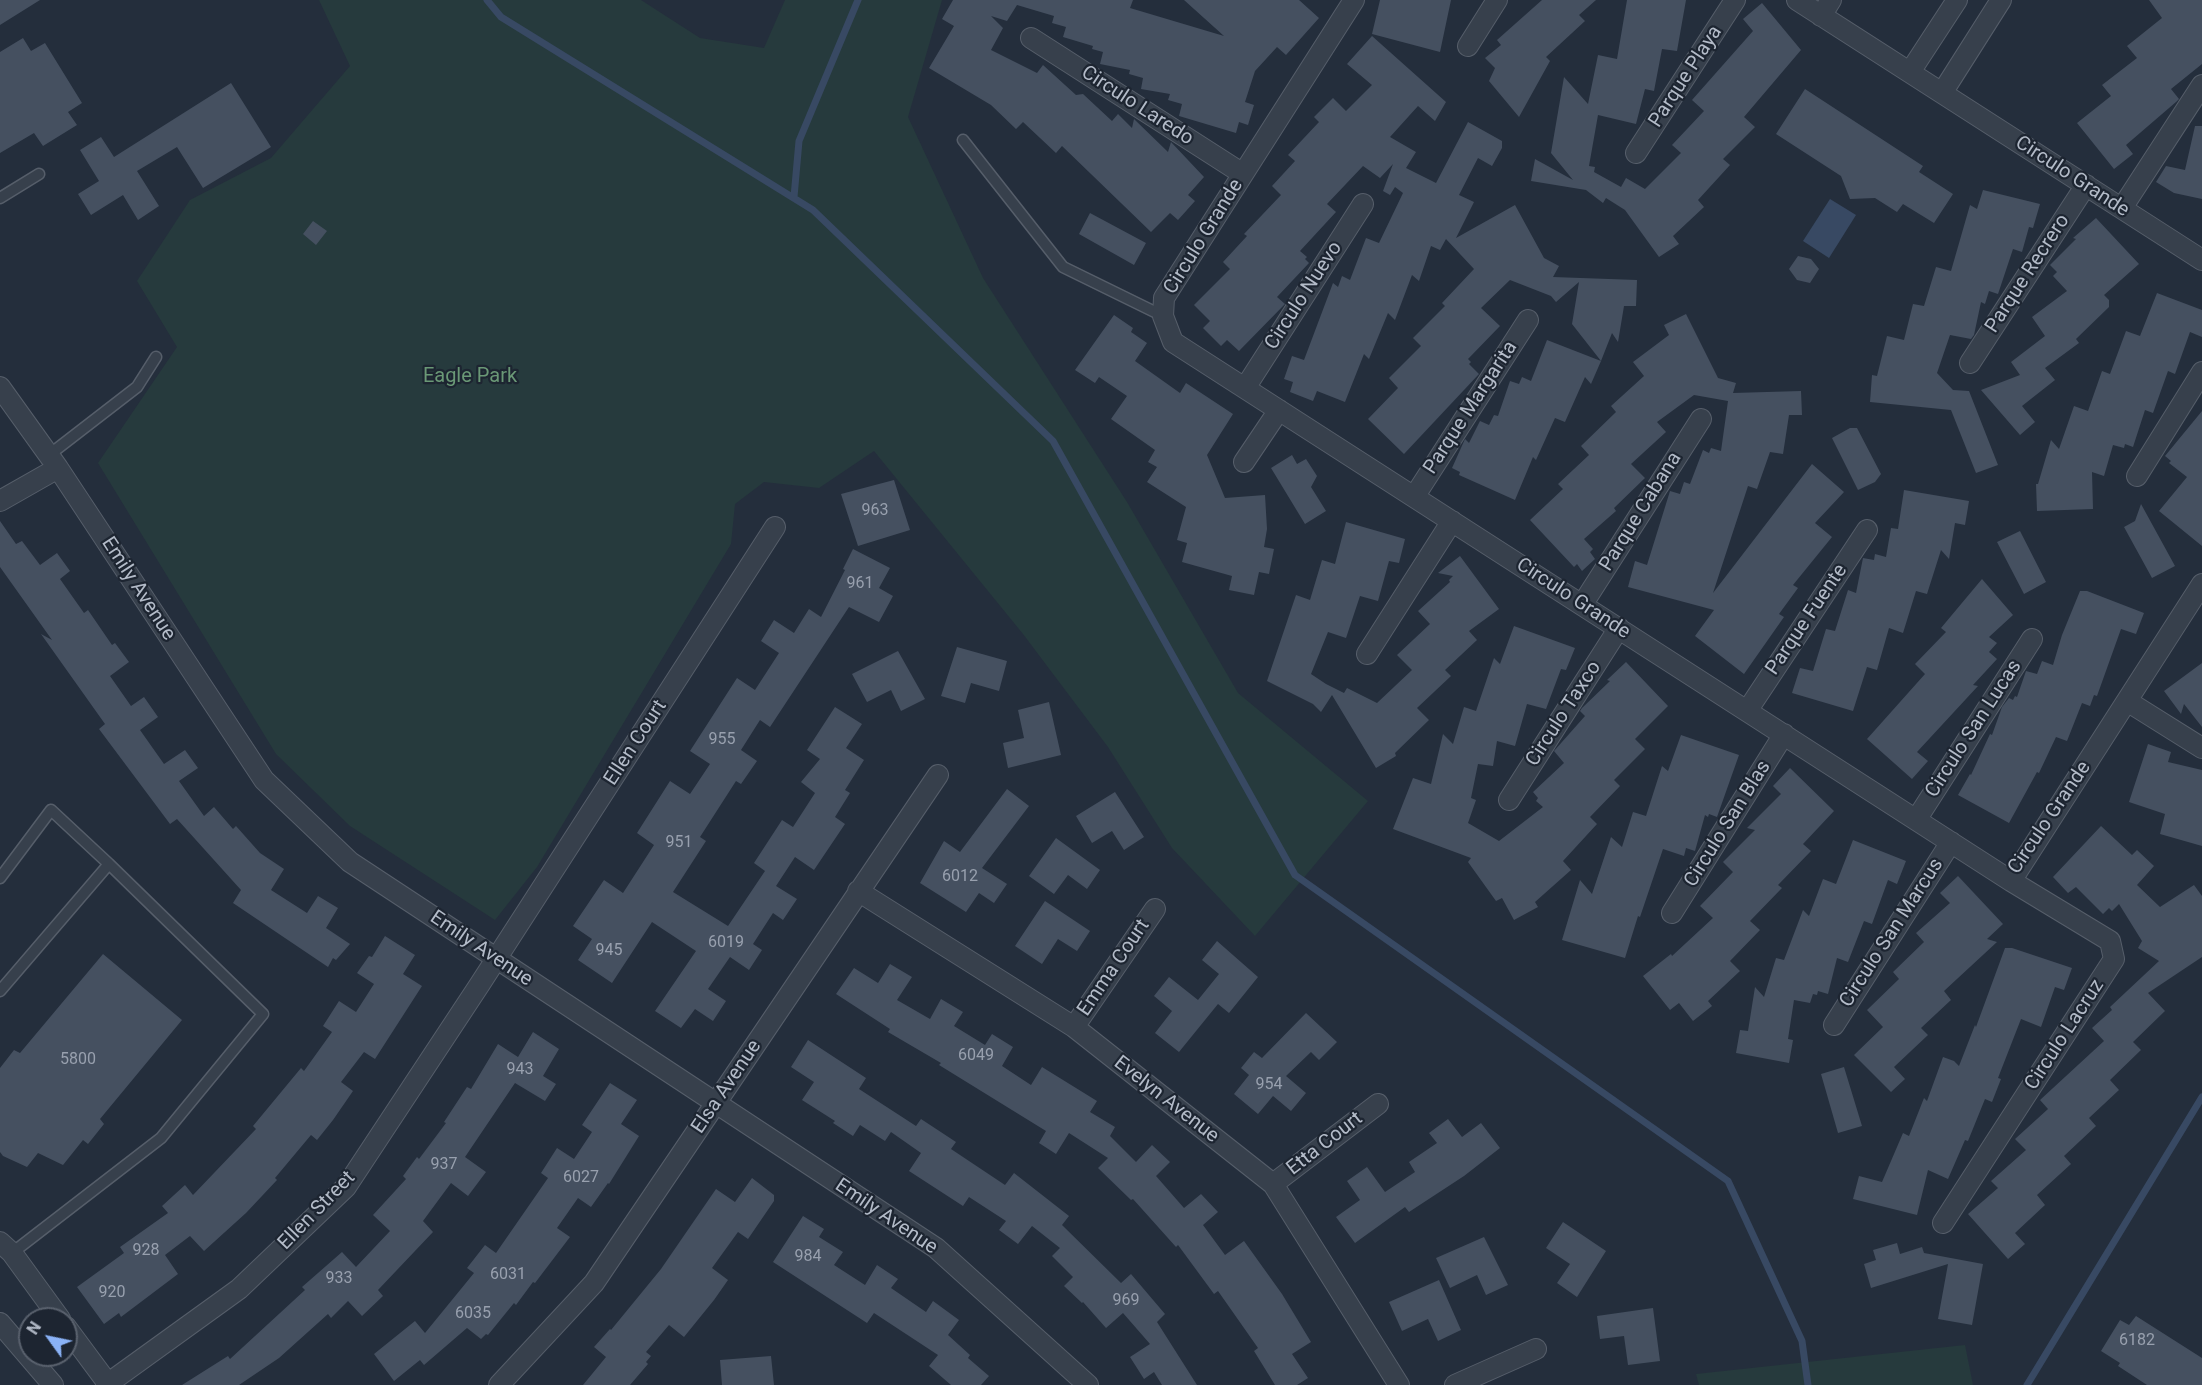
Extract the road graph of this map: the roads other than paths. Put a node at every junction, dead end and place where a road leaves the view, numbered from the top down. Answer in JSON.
{"nodes":[{"id":1,"x":1497,"y":0,"type":"edge"},
{"id":2,"x":1735,"y":0,"type":"edge"},
{"id":3,"x":1797,"y":0,"type":"edge"},
{"id":4,"x":1957,"y":0,"type":"edge"},
{"id":5,"x":2001,"y":0,"type":"edge"},
{"id":6,"x":1348,"y":2,"type":"edge"},
{"id":7,"x":1826,"y":8,"type":"edge"},
{"id":8,"x":1031,"y":38,"type":"dead end"},
{"id":9,"x":1468,"y":46,"type":"dead end"},
{"id":10,"x":1910,"y":72,"type":"junction"},
{"id":11,"x":2202,"y":85,"type":"edge"},
{"id":12,"x":1942,"y":93,"type":"junction"},
{"id":13,"x":963,"y":141,"type":"dead end"},
{"id":14,"x":1636,"y":153,"type":"dead end"},
{"id":15,"x":39,"y":174,"type":"dead end"},
{"id":16,"x":1243,"y":174,"type":"junction"},
{"id":17,"x":2086,"y":186,"type":"junction"},
{"id":18,"x":0,"y":198,"type":"edge"},
{"id":19,"x":1363,"y":204,"type":"dead end"},
{"id":20,"x":2122,"y":208,"type":"junction"},
{"id":21,"x":2202,"y":260,"type":"edge"},
{"id":22,"x":1163,"y":316,"type":"junction"},
{"id":23,"x":1528,"y":320,"type":"dead end"},
{"id":24,"x":156,"y":357,"type":"dead end"},
{"id":25,"x":1970,"y":363,"type":"dead end"},
{"id":26,"x":2202,"y":372,"type":"edge"},
{"id":27,"x":0,"y":387,"type":"edge"},
{"id":28,"x":1245,"y":388,"type":"junction"},
{"id":29,"x":1279,"y":410,"type":"junction"},
{"id":30,"x":1701,"y":419,"type":"dead end"},
{"id":31,"x":53,"y":461,"type":"junction"},
{"id":32,"x":1244,"y":462,"type":"dead end"},
{"id":33,"x":2137,"y":476,"type":"dead end"},
{"id":34,"x":1414,"y":497,"type":"junction"},
{"id":35,"x":0,"y":501,"type":"edge"},
{"id":36,"x":1452,"y":521,"type":"junction"},
{"id":37,"x":775,"y":527,"type":"dead end"},
{"id":38,"x":1867,"y":530,"type":"dead end"},
{"id":39,"x":2202,"y":584,"type":"edge"},
{"id":40,"x":1582,"y":605,"type":"junction"},
{"id":41,"x":1619,"y":628,"type":"junction"},
{"id":42,"x":2032,"y":639,"type":"dead end"},
{"id":43,"x":1367,"y":654,"type":"dead end"},
{"id":44,"x":2127,"y":700,"type":"junction"},
{"id":45,"x":1747,"y":711,"type":"junction"},
{"id":46,"x":1784,"y":734,"type":"junction"},
{"id":47,"x":2202,"y":748,"type":"edge"},
{"id":48,"x":938,"y":775,"type":"dead end"},
{"id":49,"x":1509,"y":800,"type":"dead end"},
{"id":50,"x":1916,"y":820,"type":"junction"},
{"id":51,"x":1951,"y":842,"type":"junction"},
{"id":52,"x":110,"y":864,"type":"junction"},
{"id":53,"x":0,"y":878,"type":"edge"},
{"id":54,"x":2011,"y":881,"type":"junction"},
{"id":55,"x":858,"y":891,"type":"junction"},
{"id":56,"x":1155,"y":909,"type":"dead end"},
{"id":57,"x":1672,"y":913,"type":"dead end"},
{"id":58,"x":496,"y":959,"type":"junction"},
{"id":59,"x":0,"y":992,"type":"edge"},
{"id":60,"x":1834,"y":1025,"type":"dead end"},
{"id":61,"x":1074,"y":1027,"type":"junction"},
{"id":62,"x":715,"y":1104,"type":"junction"},
{"id":63,"x":1378,"y":1104,"type":"dead end"},
{"id":64,"x":1273,"y":1184,"type":"junction"},
{"id":65,"x":1943,"y":1223,"type":"dead end"},
{"id":66,"x":6,"y":1248,"type":"edge"},
{"id":67,"x":51,"y":1307,"type":"edge"},
{"id":68,"x":0,"y":1323,"type":"edge"},
{"id":69,"x":78,"y":1343,"type":"edge"},
{"id":70,"x":1536,"y":1349,"type":"dead end"},
{"id":71,"x":108,"y":1384,"type":"edge"},
{"id":72,"x":53,"y":1385,"type":"edge"},
{"id":73,"x":499,"y":1385,"type":"edge"},
{"id":74,"x":1088,"y":1385,"type":"edge"},
{"id":75,"x":1399,"y":1385,"type":"edge"},
{"id":76,"x":1455,"y":1385,"type":"edge"}],
"edges":[{"from":1,"to":9,"type":"street"},
{"from":2,"to":14,"type":"street","name":"Parque Playa"},
{"from":3,"to":7,"type":"street","name":"Circulo Grande"},
{"from":4,"to":10,"type":"street"},
{"from":5,"to":12,"type":"street"},
{"from":6,"to":16,"type":"street","name":"Circulo Grande"},
{"from":7,"to":10,"type":"street","name":"Circulo Grande"},
{"from":8,"to":16,"type":"street","name":"Circulo Laredo"},
{"from":10,"to":12,"type":"street","name":"Circulo Grande"},
{"from":11,"to":20,"type":"street"},
{"from":12,"to":17,"type":"street","name":"Circulo Grande"},
{"from":13,"to":22,"type":"lane"},
{"from":15,"to":18,"type":"lane"},
{"from":16,"to":22,"type":"street","name":"Circulo Grande"},
{"from":17,"to":20,"type":"street","name":"Circulo Grande"},
{"from":17,"to":25,"type":"street","name":"Parque Recrero"},
{"from":19,"to":28,"type":"street","name":"Circulo Nuevo"},
{"from":20,"to":21,"type":"street","name":"Circulo Grande"},
{"from":22,"to":28,"type":"street","name":"Circulo Grande"},
{"from":23,"to":34,"type":"street","name":"Parque Margarita"},
{"from":24,"to":31,"type":"lane"},
{"from":26,"to":33,"type":"street"},
{"from":27,"to":31,"type":"street","name":"Emily Avenue"},
{"from":28,"to":29,"type":"street","name":"Circulo Grande"},
{"from":29,"to":32,"type":"street"},
{"from":29,"to":34,"type":"street","name":"Circulo Grande"},
{"from":30,"to":40,"type":"street","name":"Parque Cabana"},
{"from":31,"to":35,"type":"street"},
{"from":31,"to":58,"type":"street","name":"Emily Avenue"},
{"from":34,"to":36,"type":"street","name":"Circulo Grande"},
{"from":36,"to":40,"type":"street","name":"Circulo Grande"},
{"from":36,"to":43,"type":"street"},
{"from":37,"to":58,"type":"street","name":"Ellen Court"},
{"from":38,"to":45,"type":"street","name":"Parque Fuente"},
{"from":39,"to":44,"type":"street","name":"Circulo Grande"},
{"from":40,"to":41,"type":"street","name":"Circulo Grande"},
{"from":41,"to":45,"type":"street","name":"Circulo Grande"},
{"from":41,"to":49,"type":"street","name":"Circulo Taxco"},
{"from":42,"to":50,"type":"street","name":"Circulo San Lucas"},
{"from":44,"to":47,"type":"street"},
{"from":44,"to":54,"type":"street","name":"Circulo Grande"},
{"from":45,"to":46,"type":"street","name":"Circulo Grande"},
{"from":46,"to":50,"type":"street","name":"Circulo Grande"},
{"from":46,"to":57,"type":"street","name":"Circulo San Blas"},
{"from":48,"to":55,"type":"street","name":"Elsa Avenue"},
{"from":50,"to":51,"type":"street","name":"Circulo Grande"},
{"from":51,"to":54,"type":"street","name":"Circulo Grande"},
{"from":51,"to":60,"type":"street","name":"Circulo San Marcus"},
{"from":52,"to":53,"type":"lane"},
{"from":52,"to":59,"type":"lane"},
{"from":52,"to":66,"type":"lane"},
{"from":54,"to":65,"type":"street","name":"Circulo Lacruz"},
{"from":55,"to":61,"type":"street","name":"Evelyn Avenue"},
{"from":55,"to":62,"type":"street","name":"Elsa Avenue"},
{"from":56,"to":61,"type":"street","name":"Emma Court"},
{"from":58,"to":62,"type":"street","name":"Emily Avenue"},
{"from":58,"to":71,"type":"street","name":"Ellen Street"},
{"from":61,"to":64,"type":"street","name":"Evelyn Avenue"},
{"from":62,"to":73,"type":"street","name":"Elsa Avenue"},
{"from":62,"to":74,"type":"street","name":"Emily Avenue"},
{"from":63,"to":64,"type":"street","name":"Etta Court"},
{"from":64,"to":75,"type":"street","name":"Evelyn Avenue"},
{"from":66,"to":67,"type":"street"},
{"from":68,"to":72,"type":"street"},
{"from":69,"to":71,"type":"street"},
{"from":70,"to":76,"type":"street"}]}
